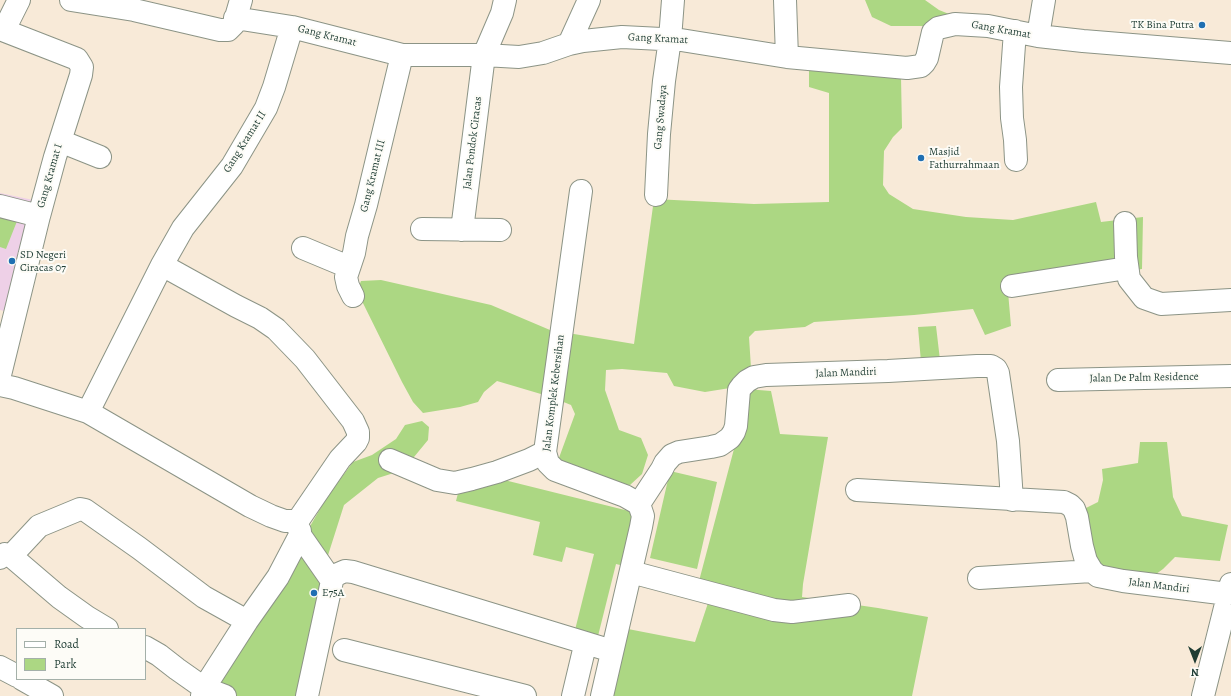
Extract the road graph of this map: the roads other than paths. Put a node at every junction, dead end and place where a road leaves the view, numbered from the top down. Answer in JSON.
{"nodes":[{"id":1,"x":19,"y":0,"type":"edge"},
{"id":2,"x":71,"y":0,"type":"edge"},
{"id":3,"x":505,"y":0,"type":"edge"},
{"id":4,"x":589,"y":0,"type":"edge"},
{"id":5,"x":673,"y":0,"type":"edge"},
{"id":6,"x":785,"y":0,"type":"edge"},
{"id":7,"x":1044,"y":0,"type":"edge"},
{"id":8,"x":238,"y":9,"type":"edge"},
{"id":9,"x":292,"y":27,"type":"junction"},
{"id":10,"x":0,"y":28,"type":"edge"},
{"id":11,"x":1015,"y":31,"type":"junction"},
{"id":12,"x":1038,"y":36,"type":"junction"},
{"id":13,"x":670,"y":39,"type":"junction"},
{"id":14,"x":569,"y":44,"type":"junction"},
{"id":15,"x":1231,"y":53,"type":"edge"},
{"id":16,"x":402,"y":55,"type":"junction"},
{"id":17,"x":484,"y":55,"type":"junction"},
{"id":18,"x":787,"y":57,"type":"junction"},
{"id":19,"x":60,"y":141,"type":"junction"},
{"id":20,"x":100,"y":157,"type":"dead end"},
{"id":21,"x":1016,"y":160,"type":"dead end"},
{"id":22,"x":581,"y":191,"type":"dead end"},
{"id":23,"x":656,"y":195,"type":"dead end"},
{"id":24,"x":0,"y":206,"type":"edge"},
{"id":25,"x":39,"y":216,"type":"junction"},
{"id":26,"x":1125,"y":223,"type":"dead end"},
{"id":27,"x":422,"y":229,"type":"dead end"},
{"id":28,"x":462,"y":230,"type":"junction"},
{"id":29,"x":500,"y":230,"type":"dead end"},
{"id":30,"x":303,"y":248,"type":"dead end"},
{"id":31,"x":162,"y":265,"type":"junction"},
{"id":32,"x":350,"y":265,"type":"junction"},
{"id":33,"x":1127,"y":268,"type":"junction"},
{"id":34,"x":1012,"y":286,"type":"dead end"},
{"id":35,"x":353,"y":296,"type":"dead end"},
{"id":36,"x":1231,"y":300,"type":"edge"},
{"id":37,"x":7,"y":317,"type":"edge"},
{"id":38,"x":0,"y":375,"type":"edge"},
{"id":39,"x":1231,"y":376,"type":"edge"},
{"id":40,"x":1058,"y":380,"type":"dead end"},
{"id":41,"x":0,"y":385,"type":"edge"},
{"id":42,"x":88,"y":412,"type":"junction"},
{"id":43,"x":545,"y":452,"type":"junction"},
{"id":44,"x":390,"y":460,"type":"dead end"},
{"id":45,"x":857,"y":490,"type":"dead end"},
{"id":46,"x":1012,"y":500,"type":"junction"},
{"id":47,"x":639,"y":504,"type":"junction"},
{"id":48,"x":297,"y":528,"type":"junction"},
{"id":49,"x":6,"y":557,"type":"edge"},
{"id":50,"x":1092,"y":571,"type":"junction"},
{"id":51,"x":631,"y":572,"type":"junction"},
{"id":52,"x":978,"y":578,"type":"dead end"},
{"id":53,"x":332,"y":581,"type":"junction"},
{"id":54,"x":1229,"y":589,"type":"edge"},
{"id":55,"x":849,"y":605,"type":"dead end"},
{"id":56,"x":247,"y":621,"type":"junction"},
{"id":57,"x":105,"y":628,"type":"edge"},
{"id":58,"x":146,"y":648,"type":"edge"},
{"id":59,"x":344,"y":650,"type":"dead end"},
{"id":60,"x":612,"y":651,"type":"junction"},
{"id":61,"x":583,"y":654,"type":"dead end"},
{"id":62,"x":0,"y":667,"type":"edge"},
{"id":63,"x":16,"y":675,"type":"edge"},
{"id":64,"x":24,"y":680,"type":"edge"},
{"id":65,"x":203,"y":692,"type":"edge"},
{"id":66,"x":52,"y":696,"type":"edge"},
{"id":67,"x":225,"y":696,"type":"edge"},
{"id":68,"x":308,"y":696,"type":"edge"},
{"id":69,"x":525,"y":696,"type":"edge"},
{"id":70,"x":573,"y":696,"type":"edge"},
{"id":71,"x":602,"y":696,"type":"edge"},
{"id":72,"x":1203,"y":696,"type":"edge"}],
"edges":[{"from":1,"to":10,"type":"street"},
{"from":2,"to":8,"type":"street","name":"Gang Kramat"},
{"from":3,"to":17,"type":"street","name":"Jalan Pondok Ciracas"},
{"from":4,"to":14,"type":"street"},
{"from":5,"to":13,"type":"street","name":"Gang Swadaya"},
{"from":6,"to":18,"type":"street"},
{"from":7,"to":12,"type":"street"},
{"from":8,"to":9,"type":"street","name":"Gang Kramat"},
{"from":9,"to":16,"type":"street","name":"Gang Kramat"},
{"from":9,"to":31,"type":"street","name":"Gang Kramat II"},
{"from":10,"to":19,"type":"street","name":"Gang Kramat I"},
{"from":11,"to":12,"type":"street","name":"Gang Kramat"},
{"from":11,"to":18,"type":"street","name":"Gang Kramat"},
{"from":11,"to":21,"type":"street"},
{"from":12,"to":15,"type":"street","name":"Gang Kramat"},
{"from":13,"to":14,"type":"street","name":"Gang Kramat"},
{"from":13,"to":18,"type":"street","name":"Gang Kramat"},
{"from":13,"to":23,"type":"street","name":"Gang Swadaya"},
{"from":14,"to":17,"type":"street","name":"Gang Kramat"},
{"from":16,"to":17,"type":"street","name":"Gang Kramat"},
{"from":16,"to":32,"type":"street","name":"Gang Kramat III"},
{"from":17,"to":28,"type":"street","name":"Jalan Pondok Ciracas"},
{"from":19,"to":20,"type":"street"},
{"from":19,"to":25,"type":"street","name":"Gang Kramat I"},
{"from":22,"to":43,"type":"street","name":"Jalan Komplek Kebersihan"},
{"from":24,"to":25,"type":"street"},
{"from":25,"to":37,"type":"street","name":"Gang Kramat I"},
{"from":26,"to":33,"type":"street"},
{"from":27,"to":28,"type":"street"},
{"from":28,"to":29,"type":"street"},
{"from":30,"to":32,"type":"street"},
{"from":31,"to":42,"type":"street","name":"Gang Kramat II"},
{"from":31,"to":48,"type":"street"},
{"from":32,"to":35,"type":"street","name":"Gang Kramat III"},
{"from":33,"to":34,"type":"street"},
{"from":33,"to":36,"type":"street"},
{"from":37,"to":38,"type":"street","name":"Gang Kramat I"},
{"from":39,"to":40,"type":"street","name":"Jalan De Palm Residence"},
{"from":41,"to":42,"type":"street"},
{"from":42,"to":48,"type":"street"},
{"from":43,"to":44,"type":"street"},
{"from":43,"to":47,"type":"street","name":"Jalan Komplek Kebersihan"},
{"from":45,"to":46,"type":"street"},
{"from":46,"to":47,"type":"street","name":"Jalan Mandiri"},
{"from":46,"to":50,"type":"street"},
{"from":47,"to":51,"type":"street"},
{"from":48,"to":53,"type":"street"},
{"from":48,"to":56,"type":"street"},
{"from":49,"to":56,"type":"street"},
{"from":49,"to":57,"type":"street"},
{"from":50,"to":52,"type":"street","name":"Jalan Mandiri"},
{"from":50,"to":54,"type":"street","name":"Jalan Mandiri"},
{"from":51,"to":55,"type":"street"},
{"from":51,"to":60,"type":"street"},
{"from":53,"to":60,"type":"street"},
{"from":53,"to":68,"type":"street"},
{"from":54,"to":72,"type":"street"},
{"from":56,"to":65,"type":"street"},
{"from":58,"to":65,"type":"street"},
{"from":59,"to":69,"type":"street"},
{"from":60,"to":71,"type":"street"},
{"from":61,"to":70,"type":"street"},
{"from":62,"to":63,"type":"street"},
{"from":64,"to":66,"type":"street"},
{"from":65,"to":67,"type":"street"}]}
